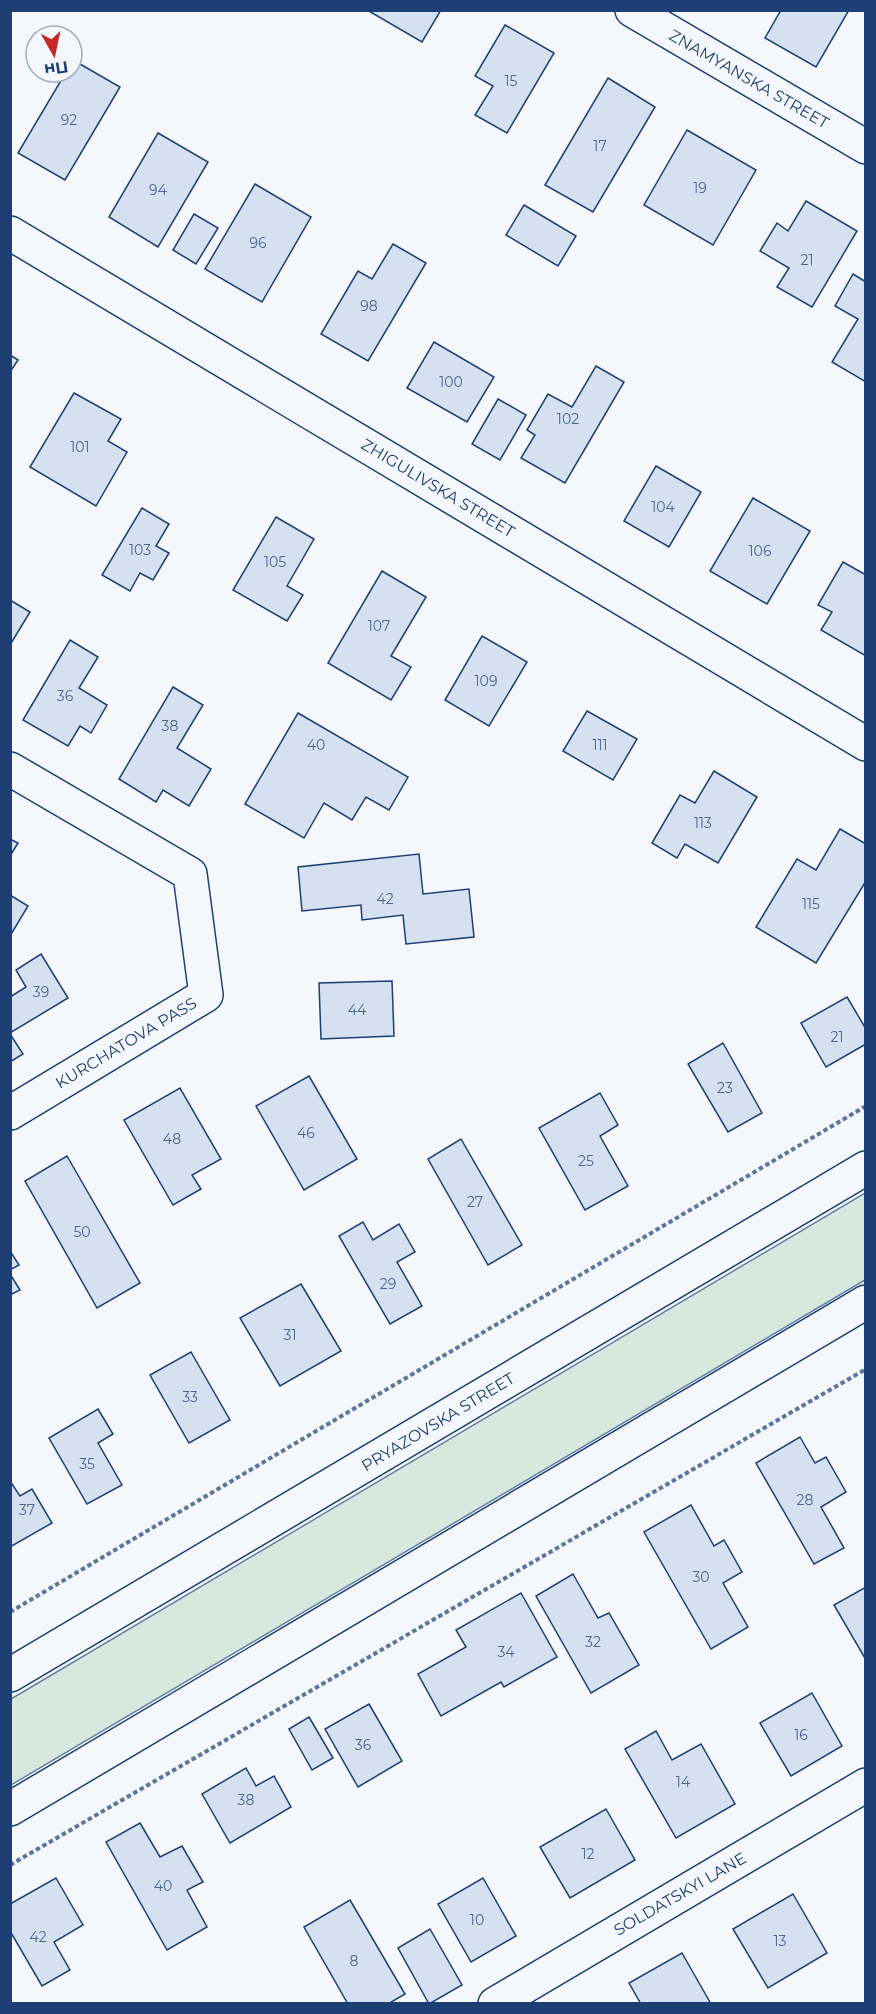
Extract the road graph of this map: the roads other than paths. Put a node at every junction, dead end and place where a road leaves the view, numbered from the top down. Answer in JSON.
{"nodes":[{"id":1,"x":633,"y":10,"type":"edge"},
{"id":2,"x":866,"y":147,"type":"edge"},
{"id":3,"x":10,"y":233,"type":"edge"},
{"id":4,"x":866,"y":744,"type":"edge"},
{"id":5,"x":10,"y":769,"type":"edge"},
{"id":6,"x":10,"y":1113,"type":"edge"},
{"id":7,"x":866,"y":1168,"type":"edge"},
{"id":8,"x":866,"y":1302,"type":"edge"},
{"id":9,"x":10,"y":1675,"type":"edge"},
{"id":10,"x":866,"y":1785,"type":"edge"},
{"id":11,"x":10,"y":1809,"type":"edge"},
{"id":12,"x":495,"y":2004,"type":"edge"}],
"edges":[{"from":1,"to":2,"type":"street","name":"ZNAMYANSKA STREET"},
{"from":3,"to":4,"type":"street","name":"ZHIGULIVSKA STREET"},
{"from":5,"to":6,"type":"street","name":"KURCHATOVA PASS"},
{"from":7,"to":9,"type":"street","name":"PRYAZOVSKA STREET"},
{"from":8,"to":11,"type":"street"},
{"from":10,"to":12,"type":"street","name":"SOLDATSKYI LANE"}]}
